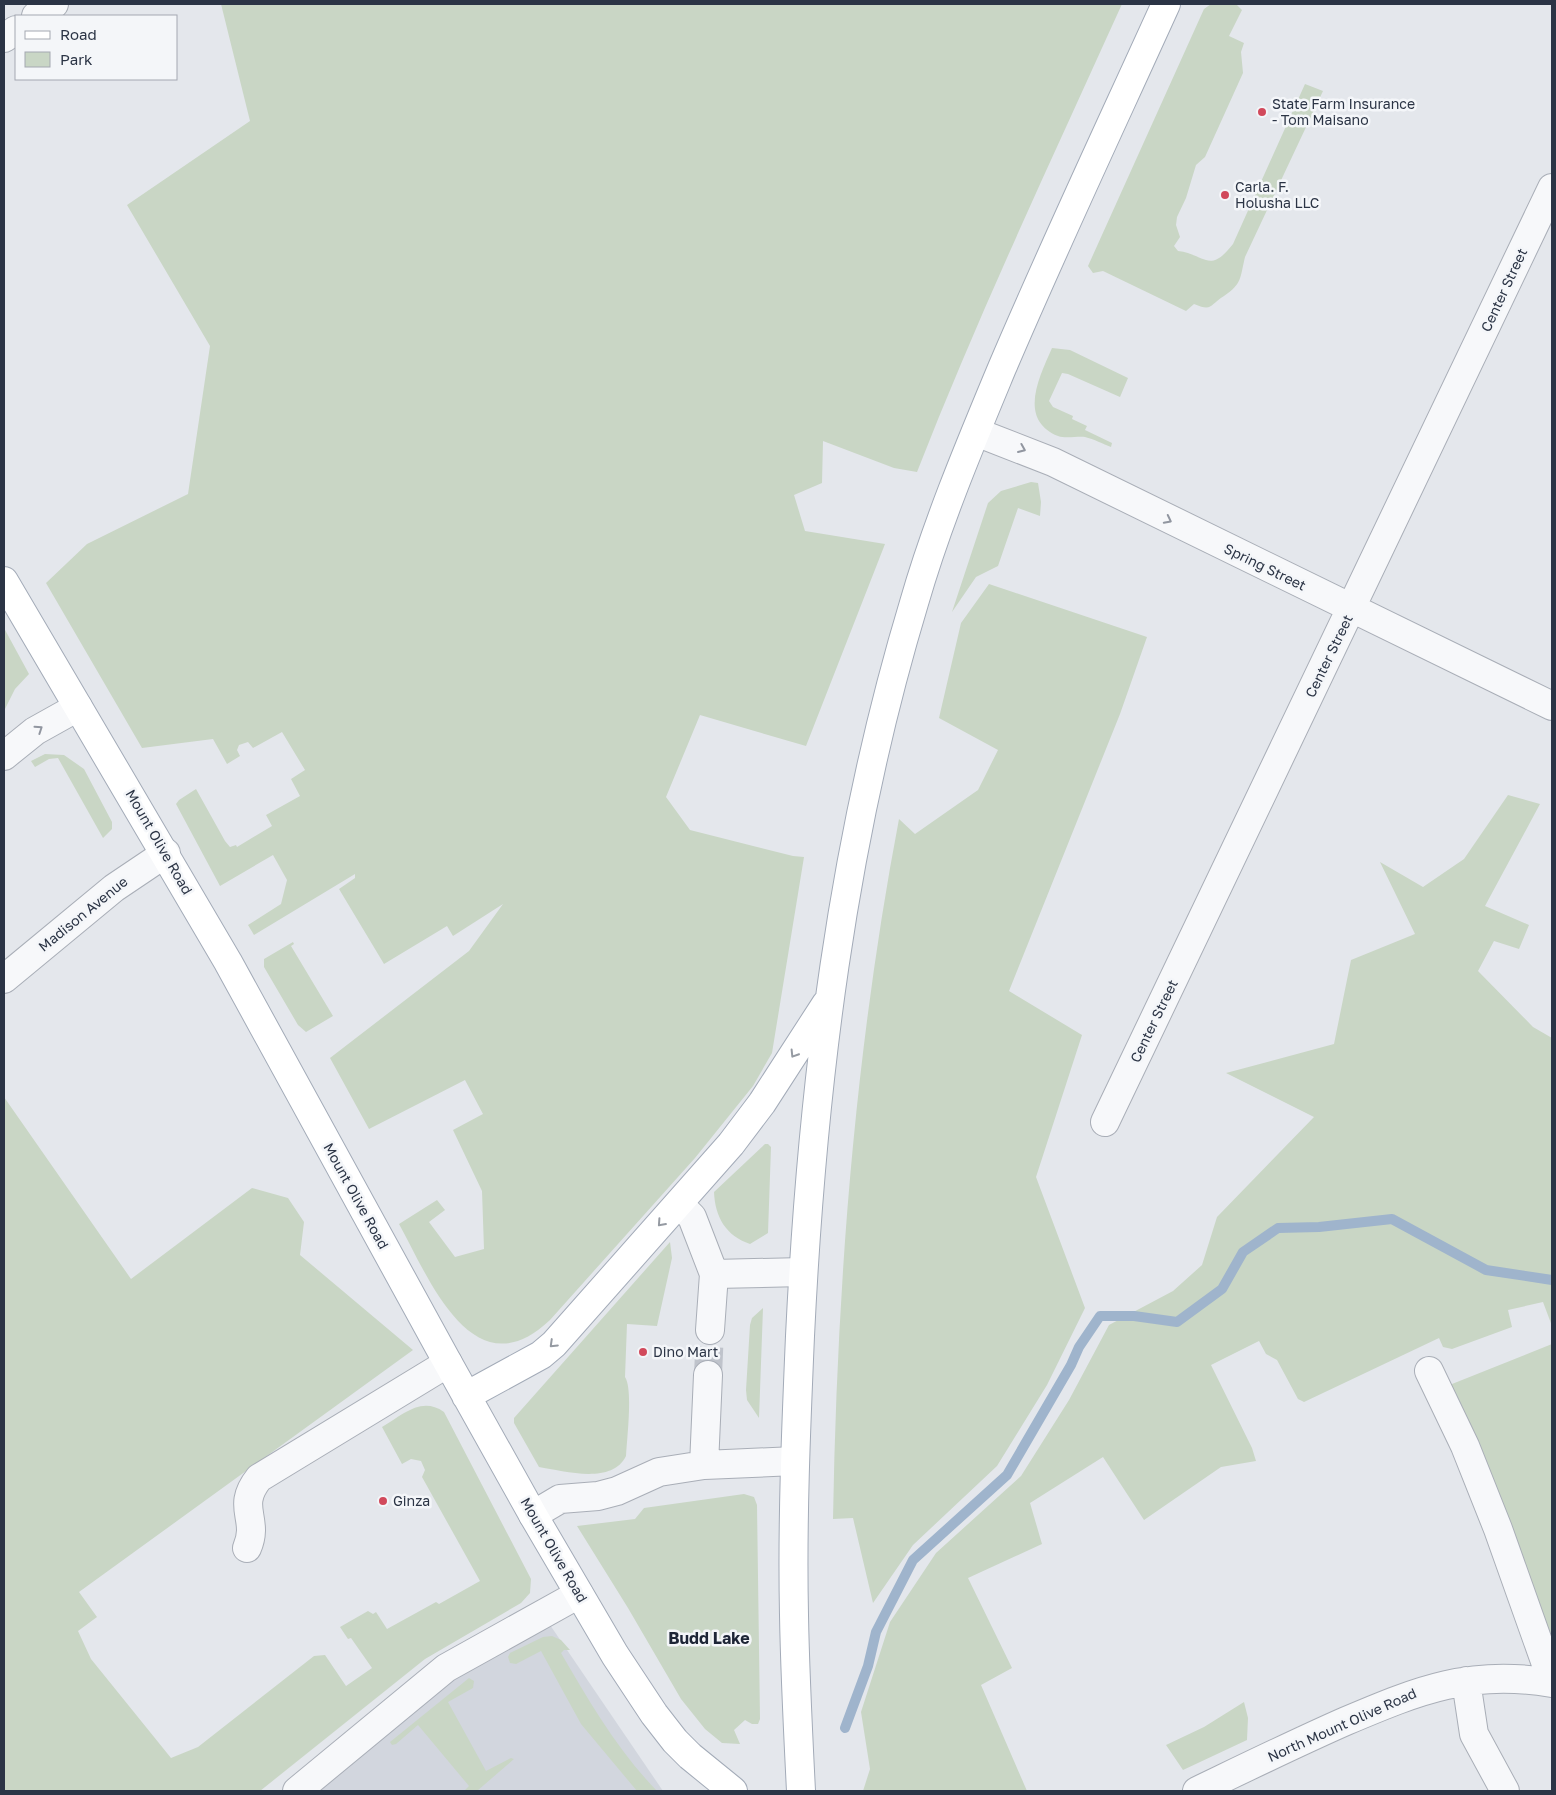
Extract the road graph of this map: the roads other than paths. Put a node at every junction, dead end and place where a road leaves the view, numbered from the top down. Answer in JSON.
{"nodes":[{"id":1,"x":54,"y":4,"type":"edge"},
{"id":2,"x":1166,"y":4,"type":"edge"},
{"id":3,"x":38,"y":15,"type":"edge"},
{"id":4,"x":15,"y":31,"type":"edge"},
{"id":5,"x":4,"y":38,"type":"edge"},
{"id":6,"x":1552,"y":188,"type":"edge"},
{"id":7,"x":976,"y":432,"type":"junction"},
{"id":8,"x":4,"y":581,"type":"edge"},
{"id":9,"x":1352,"y":608,"type":"junction"},
{"id":10,"x":1552,"y":706,"type":"edge"},
{"id":11,"x":78,"y":707,"type":"junction"},
{"id":12,"x":4,"y":756,"type":"edge"},
{"id":13,"x":166,"y":854,"type":"junction"},
{"id":14,"x":4,"y":979,"type":"edge"},
{"id":15,"x":829,"y":998,"type":"junction"},
{"id":16,"x":1105,"y":1122,"type":"dead end"},
{"id":17,"x":679,"y":1204,"type":"junction"},
{"id":18,"x":803,"y":1272,"type":"junction"},
{"id":19,"x":714,"y":1274,"type":"junction"},
{"id":20,"x":710,"y":1330,"type":"tunnel mouth"},
{"id":21,"x":448,"y":1363,"type":"junction"},
{"id":22,"x":1430,"y":1371,"type":"dead end"},
{"id":23,"x":708,"y":1375,"type":"tunnel mouth"},
{"id":24,"x":466,"y":1396,"type":"junction"},
{"id":25,"x":795,"y":1461,"type":"junction"},
{"id":26,"x":704,"y":1465,"type":"junction"},
{"id":27,"x":533,"y":1515,"type":"junction"},
{"id":28,"x":247,"y":1548,"type":"dead end"},
{"id":29,"x":579,"y":1594,"type":"junction"},
{"id":30,"x":1466,"y":1680,"type":"junction"},
{"id":31,"x":1552,"y":1682,"type":"edge"},
{"id":32,"x":297,"y":1791,"type":"edge"},
{"id":33,"x":733,"y":1791,"type":"edge"},
{"id":34,"x":801,"y":1791,"type":"edge"},
{"id":35,"x":1197,"y":1791,"type":"edge"},
{"id":36,"x":1506,"y":1791,"type":"edge"}],
"edges":[{"from":1,"to":3,"type":"street"},
{"from":2,"to":7,"type":"main road"},
{"from":4,"to":5,"type":"street"},
{"from":6,"to":9,"type":"street","name":"Center Street"},
{"from":7,"to":9,"type":"street","name":"Spring Street","one_way":true},
{"from":7,"to":15,"type":"main road"},
{"from":8,"to":11,"type":"main road","name":"Mount Olive Road"},
{"from":9,"to":10,"type":"street","name":"Spring Street"},
{"from":9,"to":16,"type":"street","name":"Center Street"},
{"from":12,"to":11,"type":"street","one_way":true},
{"from":11,"to":13,"type":"main road","name":"Mount Olive Road"},
{"from":13,"to":14,"type":"street","name":"Madison Avenue"},
{"from":13,"to":21,"type":"main road","name":"Mount Olive Road"},
{"from":15,"to":17,"type":"main road","one_way":true},
{"from":15,"to":18,"type":"main road"},
{"from":17,"to":19,"type":"street"},
{"from":17,"to":24,"type":"main road","one_way":true},
{"from":18,"to":19,"type":"street"},
{"from":18,"to":25,"type":"main road"},
{"from":19,"to":20,"type":"street"},
{"from":21,"to":24,"type":"main road","name":"Mount Olive Road"},
{"from":21,"to":28,"type":"street"},
{"from":22,"to":31,"type":"street"},
{"from":23,"to":26,"type":"street"},
{"from":24,"to":27,"type":"main road","name":"Mount Olive Road"},
{"from":25,"to":26,"type":"street"},
{"from":25,"to":34,"type":"main road"},
{"from":26,"to":27,"type":"street"},
{"from":27,"to":29,"type":"main road","name":"Mount Olive Road"},
{"from":29,"to":32,"type":"street"},
{"from":29,"to":33,"type":"main road","name":"Mount Olive Road"},
{"from":30,"to":31,"type":"street","name":"North Mount Olive Road"},
{"from":30,"to":35,"type":"street","name":"North Mount Olive Road"},
{"from":30,"to":36,"type":"street"}]}
